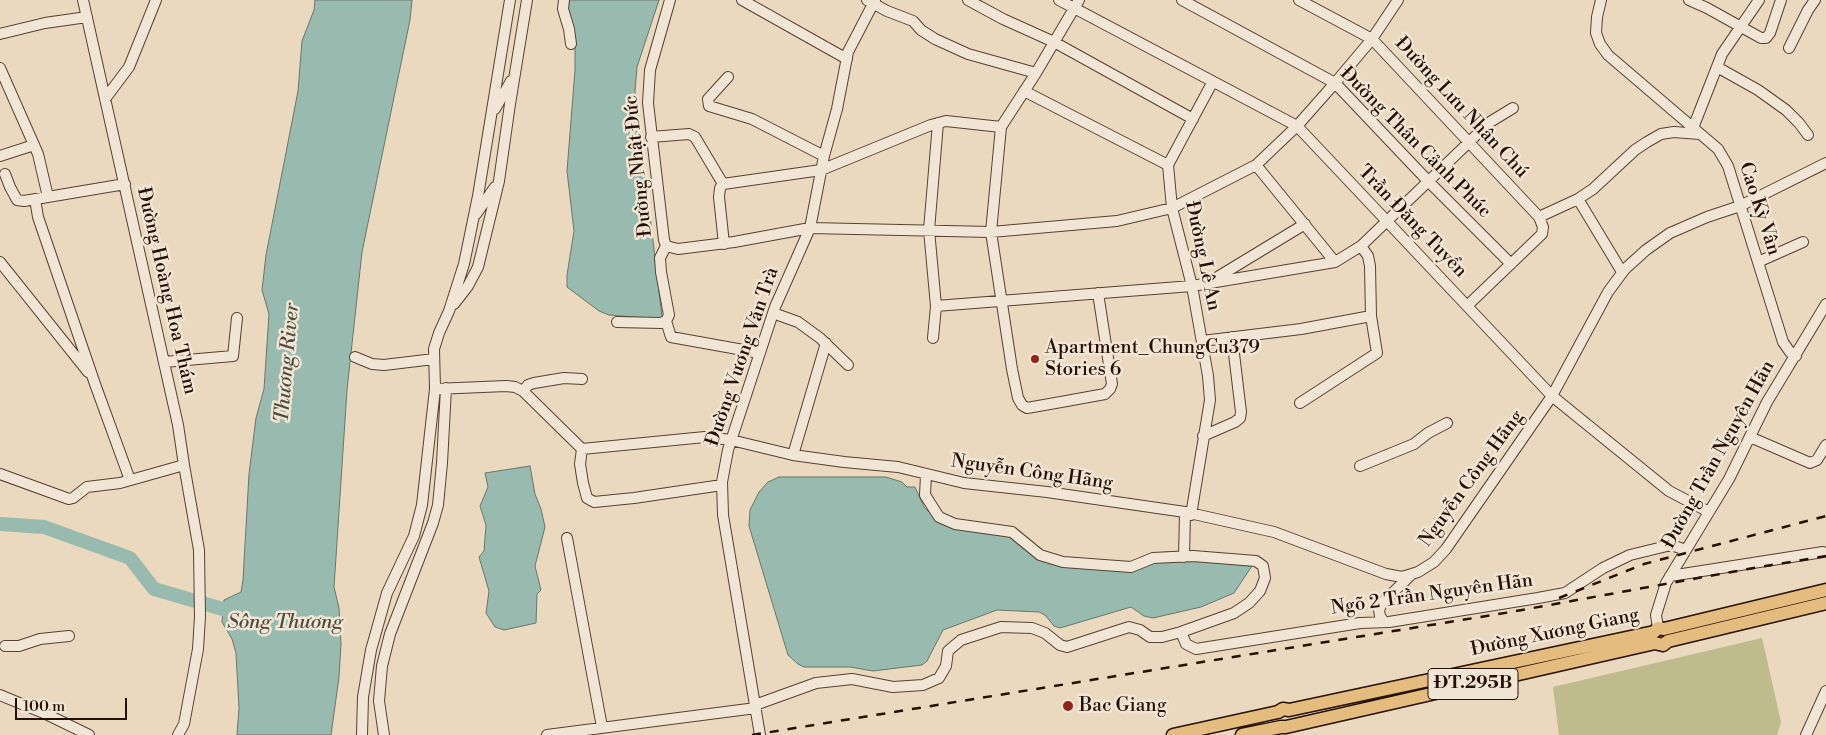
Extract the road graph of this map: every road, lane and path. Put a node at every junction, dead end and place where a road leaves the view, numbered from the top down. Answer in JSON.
{"nodes":[{"id":1,"x":82,"y":0,"type":"edge"},
{"id":2,"x":156,"y":0,"type":"edge"},
{"id":3,"x":527,"y":0,"type":"edge"},
{"id":4,"x":564,"y":0,"type":"edge"},
{"id":5,"x":670,"y":0,"type":"edge"},
{"id":6,"x":742,"y":0,"type":"edge"},
{"id":7,"x":968,"y":0,"type":"edge"},
{"id":8,"x":1059,"y":0,"type":"edge"},
{"id":9,"x":1182,"y":0,"type":"edge"},
{"id":10,"x":1299,"y":0,"type":"edge"},
{"id":11,"x":1398,"y":0,"type":"edge"},
{"id":12,"x":1601,"y":0,"type":"edge"},
{"id":13,"x":1689,"y":0,"type":"edge"},
{"id":14,"x":1758,"y":0,"type":"edge"},
{"id":15,"x":1781,"y":0,"type":"edge"},
{"id":16,"x":1815,"y":0,"type":"edge"},
{"id":17,"x":871,"y":1,"type":"edge"},
{"id":18,"x":511,"y":3,"type":"edge"},
{"id":19,"x":1077,"y":4,"type":"edge"},
{"id":20,"x":86,"y":17,"type":"junction"},
{"id":21,"x":1741,"y":28,"type":"junction"},
{"id":22,"x":0,"y":34,"type":"edge"},
{"id":23,"x":1372,"y":39,"type":"junction"},
{"id":24,"x":1054,"y":42,"type":"junction"},
{"id":25,"x":570,"y":44,"type":"dead end"},
{"id":26,"x":1789,"y":48,"type":"dead end"},
{"id":27,"x":847,"y":58,"type":"junction"},
{"id":28,"x":1717,"y":67,"type":"junction"},
{"id":29,"x":0,"y":68,"type":"edge"},
{"id":30,"x":1036,"y":73,"type":"junction"},
{"id":31,"x":515,"y":74,"type":"junction"},
{"id":32,"x":728,"y":77,"type":"dead end"},
{"id":33,"x":1212,"y":82,"type":"junction"},
{"id":34,"x":1335,"y":83,"type":"junction"},
{"id":35,"x":1024,"y":91,"type":"junction"},
{"id":36,"x":105,"y":99,"type":"junction"},
{"id":37,"x":1513,"y":108,"type":"dead end"},
{"id":38,"x":492,"y":114,"type":"junction"},
{"id":39,"x":1193,"y":120,"type":"junction"},
{"id":40,"x":938,"y":123,"type":"junction"},
{"id":41,"x":1001,"y":126,"type":"junction"},
{"id":42,"x":1297,"y":126,"type":"junction"},
{"id":43,"x":1696,"y":131,"type":"junction"},
{"id":44,"x":1808,"y":135,"type":"dead end"},
{"id":45,"x":651,"y":137,"type":"junction"},
{"id":46,"x":1468,"y":142,"type":"junction"},
{"id":47,"x":34,"y":144,"type":"junction"},
{"id":48,"x":0,"y":156,"type":"edge"},
{"id":49,"x":824,"y":156,"type":"junction"},
{"id":50,"x":1826,"y":163,"type":"edge"},
{"id":51,"x":1168,"y":165,"type":"junction"},
{"id":52,"x":1256,"y":165,"type":"junction"},
{"id":53,"x":821,"y":170,"type":"junction"},
{"id":54,"x":5,"y":174,"type":"dead end"},
{"id":55,"x":499,"y":181,"type":"junction"},
{"id":56,"x":1428,"y":181,"type":"junction"},
{"id":57,"x":124,"y":184,"type":"junction"},
{"id":58,"x":723,"y":184,"type":"junction"},
{"id":59,"x":48,"y":197,"type":"junction"},
{"id":60,"x":35,"y":199,"type":"junction"},
{"id":61,"x":1578,"y":199,"type":"junction"},
{"id":62,"x":1740,"y":206,"type":"junction"},
{"id":63,"x":1172,"y":208,"type":"junction"},
{"id":64,"x":1539,"y":217,"type":"junction"},
{"id":65,"x":473,"y":219,"type":"junction"},
{"id":66,"x":1386,"y":220,"type":"junction"},
{"id":67,"x":1304,"y":224,"type":"junction"},
{"id":68,"x":810,"y":228,"type":"junction"},
{"id":69,"x":929,"y":230,"type":"junction"},
{"id":70,"x":991,"y":232,"type":"junction"},
{"id":71,"x":1804,"y":242,"type":"dead end"},
{"id":72,"x":724,"y":244,"type":"junction"},
{"id":73,"x":666,"y":246,"type":"junction"},
{"id":74,"x":1361,"y":246,"type":"junction"},
{"id":75,"x":0,"y":262,"type":"edge"},
{"id":76,"x":1335,"y":262,"type":"junction"},
{"id":77,"x":1758,"y":262,"type":"junction"},
{"id":78,"x":1511,"y":264,"type":"junction"},
{"id":79,"x":1622,"y":272,"type":"junction"},
{"id":80,"x":1206,"y":284,"type":"junction"},
{"id":81,"x":1192,"y":286,"type":"junction"},
{"id":82,"x":1098,"y":294,"type":"junction"},
{"id":83,"x":1002,"y":301,"type":"junction"},
{"id":84,"x":1826,"y":304,"type":"edge"},
{"id":85,"x":1468,"y":305,"type":"junction"},
{"id":86,"x":936,"y":306,"type":"junction"},
{"id":87,"x":449,"y":311,"type":"junction"},
{"id":88,"x":773,"y":313,"type":"junction"},
{"id":89,"x":1371,"y":316,"type":"junction"},
{"id":90,"x":237,"y":318,"type":"dead end"},
{"id":91,"x":666,"y":321,"type":"junction"},
{"id":92,"x":617,"y":322,"type":"dead end"},
{"id":93,"x":933,"y":338,"type":"dead end"},
{"id":94,"x":1232,"y":338,"type":"junction"},
{"id":95,"x":1202,"y":341,"type":"junction"},
{"id":96,"x":826,"y":343,"type":"junction"},
{"id":97,"x":760,"y":353,"type":"junction"},
{"id":98,"x":1796,"y":356,"type":"junction"},
{"id":99,"x":355,"y":357,"type":"dead end"},
{"id":100,"x":434,"y":359,"type":"junction"},
{"id":101,"x":164,"y":362,"type":"junction"},
{"id":102,"x":848,"y":366,"type":"dead end"},
{"id":103,"x":582,"y":378,"type":"dead end"},
{"id":104,"x":93,"y":379,"type":"junction"},
{"id":105,"x":446,"y":388,"type":"junction"},
{"id":106,"x":435,"y":389,"type":"junction"},
{"id":107,"x":523,"y":391,"type":"junction"},
{"id":108,"x":1552,"y":396,"type":"junction"},
{"id":109,"x":1300,"y":403,"type":"dead end"},
{"id":110,"x":1447,"y":423,"type":"dead end"},
{"id":111,"x":1203,"y":436,"type":"junction"},
{"id":112,"x":1750,"y":437,"type":"junction"},
{"id":113,"x":731,"y":440,"type":"junction"},
{"id":114,"x":1826,"y":445,"type":"edge"},
{"id":115,"x":582,"y":449,"type":"junction"},
{"id":116,"x":793,"y":455,"type":"junction"},
{"id":117,"x":184,"y":465,"type":"junction"},
{"id":118,"x":1360,"y":466,"type":"dead end"},
{"id":119,"x":0,"y":474,"type":"edge"},
{"id":120,"x":926,"y":475,"type":"junction"},
{"id":121,"x":130,"y":480,"type":"junction"},
{"id":122,"x":722,"y":485,"type":"junction"},
{"id":123,"x":1709,"y":512,"type":"junction"},
{"id":124,"x":1188,"y":513,"type":"junction"},
{"id":125,"x":567,"y":538,"type":"dead end"},
{"id":126,"x":1686,"y":550,"type":"junction"},
{"id":127,"x":1823,"y":552,"type":"dead end"},
{"id":128,"x":1184,"y":557,"type":"junction"},
{"id":129,"x":1412,"y":574,"type":"junction"},
{"id":130,"x":1670,"y":576,"type":"junction"},
{"id":131,"x":1826,"y":590,"type":"edge"},
{"id":132,"x":1826,"y":603,"type":"edge"},
{"id":133,"x":1384,"y":622,"type":"junction"},
{"id":134,"x":1181,"y":632,"type":"junction"},
{"id":135,"x":1660,"y":635,"type":"junction"},
{"id":136,"x":69,"y":636,"type":"dead end"},
{"id":137,"x":5,"y":646,"type":"dead end"},
{"id":138,"x":1826,"y":691,"type":"edge"},
{"id":139,"x":0,"y":695,"type":"edge"},
{"id":140,"x":756,"y":707,"type":"junction"},
{"id":141,"x":1283,"y":711,"type":"junction"},
{"id":142,"x":602,"y":727,"type":"junction"},
{"id":143,"x":1286,"y":729,"type":"edge"},
{"id":144,"x":89,"y":735,"type":"edge"},
{"id":145,"x":178,"y":735,"type":"edge"},
{"id":146,"x":362,"y":735,"type":"edge"},
{"id":147,"x":384,"y":735,"type":"edge"},
{"id":148,"x":547,"y":735,"type":"edge"},
{"id":149,"x":760,"y":735,"type":"edge"},
{"id":150,"x":1173,"y":735,"type":"edge"},
{"id":151,"x":1242,"y":735,"type":"edge"},
{"id":152,"x":1806,"y":735,"type":"edge"}],
"edges":[{"from":1,"to":20,"type":"street","name":"Đường Hoàng Hoa Thám"},
{"from":2,"to":36,"type":"street"},
{"from":3,"to":31,"type":"street"},
{"from":4,"to":25,"type":"street"},
{"from":5,"to":45,"type":"street","name":"Đường Nhật Đức"},
{"from":6,"to":27,"type":"street"},
{"from":7,"to":24,"type":"street"},
{"from":8,"to":19,"type":"street","name":"Trần Đăng Tuyển"},
{"from":9,"to":34,"type":"street","name":"Đường Thân Cảnh Phúc"},
{"from":10,"to":23,"type":"street","name":"Đường Lưu Nhân Chú"},
{"from":11,"to":23,"type":"street","name":"Đường Nhật Đức"},
{"from":12,"to":43,"type":"street","name":"Cao Kỳ Vân"},
{"from":13,"to":21,"type":"street"},
{"from":14,"to":21,"type":"street"},
{"from":15,"to":21,"type":"street"},
{"from":16,"to":26,"type":"street"},
{"from":17,"to":27,"type":"street","name":"Đường Vương Văn Trà"},
{"from":17,"to":30,"type":"street"},
{"from":18,"to":38,"type":"street"},
{"from":19,"to":24,"type":"street"},
{"from":19,"to":33,"type":"street","name":"Trần Đăng Tuyển"},
{"from":20,"to":22,"type":"street"},
{"from":20,"to":36,"type":"street","name":"Đường Hoàng Hoa Thám"},
{"from":21,"to":28,"type":"street"},
{"from":23,"to":34,"type":"street","name":"Đường Nhật Đức"},
{"from":23,"to":46,"type":"street","name":"Đường Lưu Nhân Chú"},
{"from":24,"to":30,"type":"street"},
{"from":24,"to":39,"type":"street"},
{"from":27,"to":49,"type":"street","name":"Đường Vương Văn Trà"},
{"from":28,"to":43,"type":"street"},
{"from":28,"to":44,"type":"street"},
{"from":29,"to":47,"type":"street"},
{"from":30,"to":35,"type":"street"},
{"from":31,"to":38,"type":"street"},
{"from":31,"to":55,"type":"street"},
{"from":32,"to":49,"type":"street"},
{"from":33,"to":39,"type":"street"},
{"from":33,"to":42,"type":"street","name":"Trần Đăng Tuyển"},
{"from":34,"to":42,"type":"street","name":"Đường Nhật Đức"},
{"from":34,"to":56,"type":"street","name":"Đường Thân Cảnh Phúc"},
{"from":35,"to":41,"type":"street"},
{"from":35,"to":51,"type":"street"},
{"from":36,"to":57,"type":"street","name":"Đường Hoàng Hoa Thám"},
{"from":37,"to":46,"type":"street"},
{"from":38,"to":65,"type":"street"},
{"from":39,"to":51,"type":"street"},
{"from":40,"to":41,"type":"street"},
{"from":40,"to":53,"type":"street"},
{"from":40,"to":69,"type":"street"},
{"from":41,"to":70,"type":"street"},
{"from":42,"to":52,"type":"street","name":"Đường Nhật Đức"},
{"from":42,"to":66,"type":"street","name":"Trần Đăng Tuyển"},
{"from":43,"to":61,"type":"street"},
{"from":43,"to":62,"type":"street","name":"Cao Kỳ Vân"},
{"from":45,"to":58,"type":"street"},
{"from":45,"to":73,"type":"street","name":"Đường Nhật Đức"},
{"from":46,"to":56,"type":"street"},
{"from":46,"to":64,"type":"street","name":"Đường Lưu Nhân Chú"},
{"from":47,"to":48,"type":"street"},
{"from":47,"to":59,"type":"street"},
{"from":49,"to":53,"type":"street","name":"Đường Vương Văn Trà"},
{"from":50,"to":62,"type":"street","name":"Nguyễn Công Hãng"},
{"from":51,"to":63,"type":"street","name":"Đường Lê An"},
{"from":52,"to":63,"type":"street","name":"Đường Nhật Đức"},
{"from":52,"to":67,"type":"street"},
{"from":53,"to":58,"type":"street"},
{"from":53,"to":68,"type":"street","name":"Đường Vương Văn Trà"},
{"from":54,"to":60,"type":"street"},
{"from":55,"to":65,"type":"street"},
{"from":55,"to":87,"type":"street"},
{"from":56,"to":66,"type":"street"},
{"from":56,"to":78,"type":"street","name":"Đường Thân Cảnh Phúc"},
{"from":57,"to":59,"type":"street"},
{"from":57,"to":101,"type":"street","name":"Đường Hoàng Hoa Thám"},
{"from":58,"to":72,"type":"street"},
{"from":59,"to":60,"type":"street"},
{"from":60,"to":104,"type":"street"},
{"from":61,"to":64,"type":"street"},
{"from":61,"to":79,"type":"street"},
{"from":62,"to":77,"type":"street","name":"Cao Kỳ Vân"},
{"from":62,"to":79,"type":"street","name":"Nguyễn Công Hãng"},
{"from":63,"to":70,"type":"street","name":"Đường Nhật Đức"},
{"from":63,"to":81,"type":"street","name":"Đường Lê An"},
{"from":64,"to":78,"type":"street"},
{"from":65,"to":87,"type":"street"},
{"from":66,"to":74,"type":"street"},
{"from":66,"to":85,"type":"street","name":"Trần Đăng Tuyển"},
{"from":67,"to":76,"type":"street"},
{"from":67,"to":80,"type":"street"},
{"from":68,"to":69,"type":"street","name":"Đường Nhật Đức"},
{"from":68,"to":72,"type":"street","name":"Đường Nhật Đức"},
{"from":68,"to":88,"type":"street","name":"Đường Vương Văn Trà"},
{"from":69,"to":70,"type":"street","name":"Đường Nhật Đức"},
{"from":69,"to":86,"type":"street"},
{"from":70,"to":83,"type":"street"},
{"from":71,"to":77,"type":"street"},
{"from":72,"to":73,"type":"street","name":"Đường Nhật Đức"},
{"from":73,"to":91,"type":"street"},
{"from":74,"to":76,"type":"street"},
{"from":74,"to":89,"type":"street"},
{"from":75,"to":104,"type":"street"},
{"from":76,"to":80,"type":"street"},
{"from":77,"to":98,"type":"street","name":"Cao Kỳ Vân"},
{"from":78,"to":85,"type":"street"},
{"from":79,"to":108,"type":"street","name":"Nguyễn Công Hãng"},
{"from":80,"to":81,"type":"street"},
{"from":81,"to":82,"type":"street"},
{"from":81,"to":95,"type":"street","name":"Đường Lê An"},
{"from":82,"to":83,"type":"street"},
{"from":82,"to":83,"type":"street"},
{"from":83,"to":86,"type":"street"},
{"from":84,"to":98,"type":"street","name":"Đường Trần Nguyên Hãn"},
{"from":85,"to":108,"type":"street","name":"Trần Đăng Tuyển"},
{"from":86,"to":93,"type":"street"},
{"from":87,"to":100,"type":"street"},
{"from":88,"to":96,"type":"street"},
{"from":88,"to":97,"type":"street","name":"Đường Vương Văn Trà"},
{"from":89,"to":94,"type":"street"},
{"from":89,"to":109,"type":"street"},
{"from":90,"to":101,"type":"street"},
{"from":91,"to":92,"type":"street"},
{"from":91,"to":97,"type":"street"},
{"from":94,"to":95,"type":"street"},
{"from":94,"to":111,"type":"street"},
{"from":95,"to":111,"type":"street","name":"Đường Lê An"},
{"from":96,"to":102,"type":"street"},
{"from":96,"to":116,"type":"street"},
{"from":97,"to":113,"type":"street","name":"Đường Vương Văn Trà"},
{"from":98,"to":112,"type":"street","name":"Đường Trần Nguyên Hãn"},
{"from":99,"to":100,"type":"street"},
{"from":100,"to":106,"type":"street"},
{"from":101,"to":117,"type":"street","name":"Đường Hoàng Hoa Thám"},
{"from":103,"to":107,"type":"street"},
{"from":104,"to":121,"type":"street"},
{"from":105,"to":106,"type":"street"},
{"from":105,"to":107,"type":"street"},
{"from":105,"to":147,"type":"street"},
{"from":106,"to":146,"type":"street"},
{"from":107,"to":115,"type":"street"},
{"from":108,"to":123,"type":"street","name":"Trần Đăng Tuyển"},
{"from":108,"to":129,"type":"street","name":"Nguyễn Công Hãng"},
{"from":110,"to":118,"type":"street"},
{"from":111,"to":124,"type":"street","name":"Đường Lê An"},
{"from":112,"to":114,"type":"street"},
{"from":112,"to":123,"type":"street","name":"Đường Trần Nguyên Hãn"},
{"from":113,"to":115,"type":"street","name":"Nguyễn Công Hãng"},
{"from":113,"to":116,"type":"street","name":"Nguyễn Công Hãng"},
{"from":113,"to":122,"type":"street","name":"Đường Vương Văn Trà"},
{"from":115,"to":122,"type":"street"},
{"from":116,"to":120,"type":"street","name":"Nguyễn Công Hãng"},
{"from":117,"to":121,"type":"street"},
{"from":117,"to":145,"type":"street","name":"Đường Hoàng Hoa Thám"},
{"from":119,"to":121,"type":"street"},
{"from":120,"to":124,"type":"street","name":"Nguyễn Công Hãng"},
{"from":120,"to":128,"type":"street"},
{"from":122,"to":140,"type":"street","name":"Đường Vương Văn Trà"},
{"from":123,"to":126,"type":"street","name":"Đường Trần Nguyên Hãn"},
{"from":124,"to":128,"type":"street","name":"Đường Lê An"},
{"from":124,"to":129,"type":"street","name":"Nguyễn Công Hãng"},
{"from":125,"to":142,"type":"street"},
{"from":126,"to":130,"type":"street","name":"Đường Trần Nguyên Hãn"},
{"from":126,"to":133,"type":"street","name":"Ngõ 2 Trần Nguyên Hãn"},
{"from":127,"to":130,"type":"street"},
{"from":128,"to":134,"type":"street"},
{"from":129,"to":133,"type":"street"},
{"from":130,"to":135,"type":"street","name":"Đường Trần Nguyên Hãn"},
{"from":131,"to":135,"type":"main road","name":"Đường Xương Giang","number":"ĐT.295B"},
{"from":132,"to":135,"type":"main road","name":"Đường Xương Giang","number":"ĐT.295B"},
{"from":133,"to":134,"type":"street","name":"Ngõ 2 Trần Nguyên Hãn"},
{"from":134,"to":140,"type":"street"},
{"from":135,"to":141,"type":"main road","name":"Đường Xương Giang","number":"ĐT.295B"},
{"from":135,"to":143,"type":"main road","name":"Đường Xương Giang","number":"ĐT.295B"},
{"from":136,"to":137,"type":"street"},
{"from":138,"to":152,"type":"street"},
{"from":139,"to":144,"type":"street"},
{"from":140,"to":142,"type":"street"},
{"from":140,"to":149,"type":"street","name":"Đường Vương Văn Trà"},
{"from":141,"to":143,"type":"main road"},
{"from":141,"to":150,"type":"main road","name":"Đường Xương Giang","number":"ĐT.295B"},
{"from":142,"to":148,"type":"street"},
{"from":143,"to":151,"type":"main road","name":"Đường Xương Giang","number":"ĐT.295B"}]}
